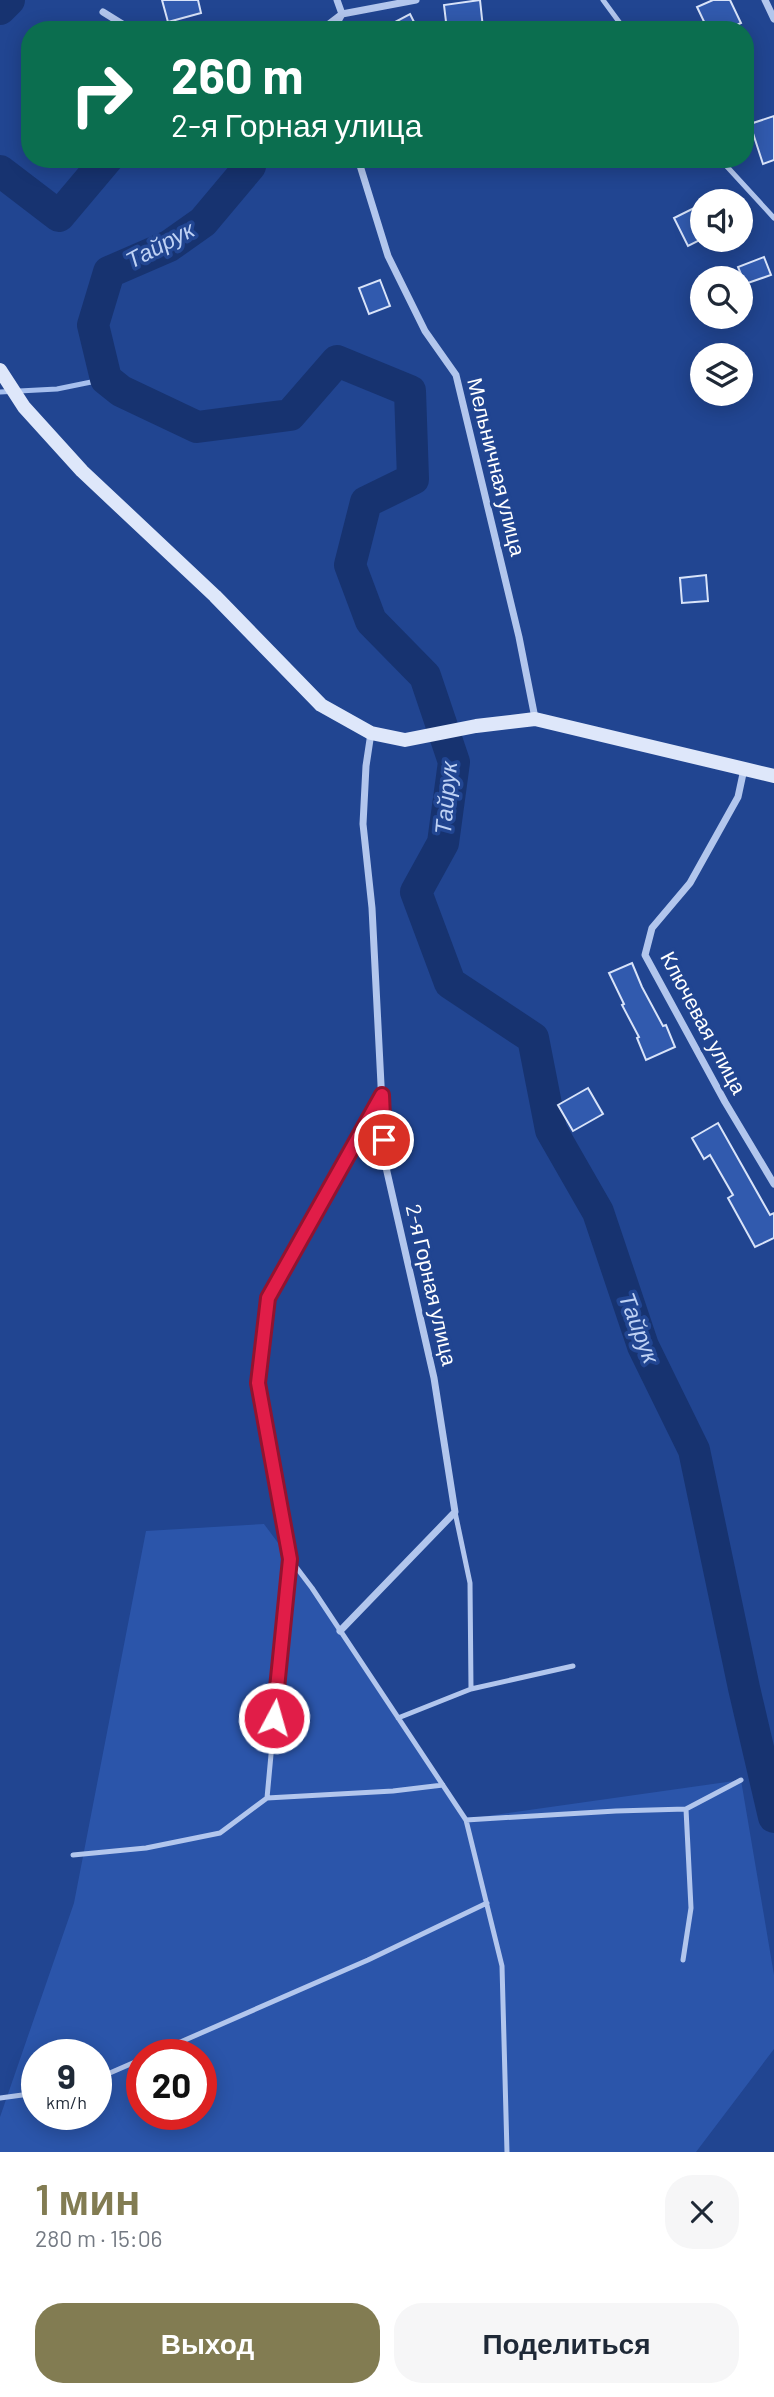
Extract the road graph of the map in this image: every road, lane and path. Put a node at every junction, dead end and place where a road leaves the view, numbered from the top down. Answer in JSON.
{"nodes":[{"id":1,"x":337,"y":0,"type":"edge"},
{"id":2,"x":416,"y":0,"type":"edge"},
{"id":3,"x":603,"y":0,"type":"edge"},
{"id":4,"x":765,"y":0,"type":"edge"},
{"id":5,"x":103,"y":12,"type":"dead end"},
{"id":6,"x":342,"y":14,"type":"junction"},
{"id":7,"x":774,"y":19,"type":"edge"},
{"id":8,"x":118,"y":21,"type":"edge"},
{"id":9,"x":333,"y":21,"type":"edge"},
{"id":10,"x":338,"y":21,"type":"edge"},
{"id":11,"x":618,"y":21,"type":"edge"},
{"id":12,"x":361,"y":168,"type":"edge"},
{"id":13,"x":728,"y":168,"type":"edge"},
{"id":14,"x":774,"y":218,"type":"edge"},
{"id":15,"x":3,"y":374,"type":"edge"},
{"id":16,"x":536,"y":719,"type":"junction"},
{"id":17,"x":371,"y":733,"type":"junction"},
{"id":18,"x":744,"y":769,"type":"junction"},
{"id":19,"x":774,"y":776,"type":"edge"},
{"id":20,"x":382,"y":1095,"type":"junction"},
{"id":21,"x":774,"y":1184,"type":"edge"},
{"id":22,"x":455,"y":1511,"type":"junction"},
{"id":23,"x":290,"y":1559,"type":"junction"},
{"id":24,"x":340,"y":1631,"type":"junction"},
{"id":25,"x":573,"y":1666,"type":"dead end"},
{"id":26,"x":471,"y":1689,"type":"junction"},
{"id":27,"x":398,"y":1718,"type":"junction"},
{"id":28,"x":741,"y":1780,"type":"dead end"},
{"id":29,"x":443,"y":1785,"type":"junction"},
{"id":30,"x":267,"y":1798,"type":"junction"},
{"id":31,"x":687,"y":1809,"type":"junction"},
{"id":32,"x":466,"y":1820,"type":"junction"},
{"id":33,"x":73,"y":1855,"type":"dead end"},
{"id":34,"x":487,"y":1903,"type":"junction"},
{"id":35,"x":683,"y":1960,"type":"dead end"},
{"id":36,"x":187,"y":2039,"type":"edge"},
{"id":37,"x":21,"y":2095,"type":"edge"},
{"id":38,"x":0,"y":2098,"type":"edge"},
{"id":39,"x":508,"y":2152,"type":"edge"}],
"edges":[{"from":1,"to":6,"type":"street"},
{"from":2,"to":6,"type":"street"},
{"from":3,"to":11,"type":"lane"},
{"from":4,"to":7,"type":"street"},
{"from":5,"to":8,"type":"street"},
{"from":6,"to":9,"type":"street"},
{"from":6,"to":10,"type":"street"},
{"from":12,"to":16,"type":"street","name":"Мельничная улица"},
{"from":13,"to":14,"type":"lane"},
{"from":15,"to":17,"type":"street"},
{"from":16,"to":17,"type":"street"},
{"from":16,"to":18,"type":"street"},
{"from":17,"to":20,"type":"street","name":"2-я Горная улица"},
{"from":18,"to":19,"type":"street"},
{"from":18,"to":21,"type":"street","name":"Ключевая улица"},
{"from":20,"to":22,"type":"street","name":"2-я Горная улица"},
{"from":20,"to":23,"type":"lane"},
{"from":22,"to":24,"type":"street"},
{"from":22,"to":26,"type":"lane"},
{"from":23,"to":24,"type":"lane"},
{"from":23,"to":30,"type":"lane"},
{"from":24,"to":27,"type":"lane"},
{"from":25,"to":26,"type":"lane"},
{"from":26,"to":27,"type":"lane"},
{"from":27,"to":29,"type":"lane"},
{"from":28,"to":31,"type":"lane"},
{"from":29,"to":30,"type":"lane"},
{"from":29,"to":32,"type":"lane"},
{"from":30,"to":33,"type":"lane"},
{"from":31,"to":32,"type":"lane"},
{"from":31,"to":35,"type":"lane"},
{"from":32,"to":34,"type":"lane"},
{"from":34,"to":36,"type":"lane"},
{"from":34,"to":39,"type":"lane"},
{"from":37,"to":38,"type":"lane"}]}
